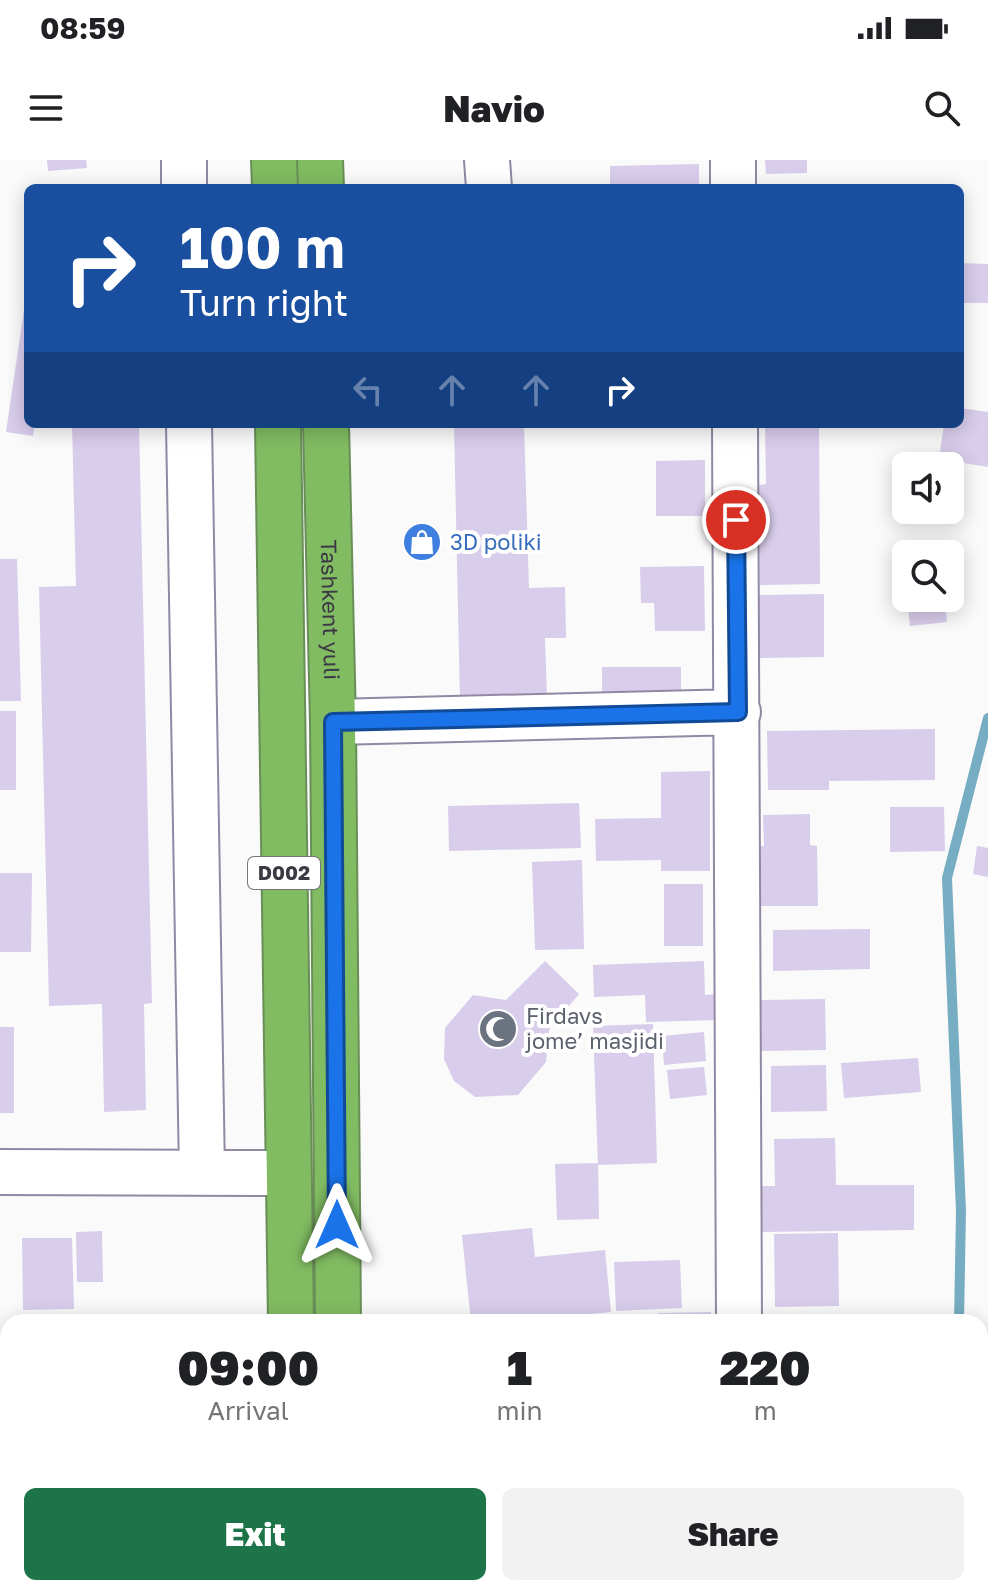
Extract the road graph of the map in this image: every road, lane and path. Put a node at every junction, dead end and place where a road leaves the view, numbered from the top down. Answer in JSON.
{"nodes":[{"id":1,"x":184,"y":160,"type":"edge"},
{"id":2,"x":274,"y":160,"type":"edge"},
{"id":3,"x":320,"y":160,"type":"edge"},
{"id":4,"x":487,"y":160,"type":"edge"},
{"id":5,"x":733,"y":160,"type":"edge"},
{"id":6,"x":184,"y":184,"type":"edge"},
{"id":7,"x":275,"y":184,"type":"edge"},
{"id":8,"x":321,"y":184,"type":"edge"},
{"id":9,"x":489,"y":184,"type":"edge"},
{"id":10,"x":733,"y":184,"type":"edge"},
{"id":11,"x":189,"y":428,"type":"edge"},
{"id":12,"x":278,"y":428,"type":"edge"},
{"id":13,"x":326,"y":428,"type":"edge"},
{"id":14,"x":735,"y":428,"type":"edge"},
{"id":15,"x":738,"y":712,"type":"junction"},
{"id":16,"x":333,"y":722,"type":"junction"},
{"id":17,"x":0,"y":1172,"type":"edge"},
{"id":18,"x":202,"y":1173,"type":"junction"},
{"id":19,"x":288,"y":1173,"type":"junction"},
{"id":20,"x":291,"y":1314,"type":"edge"},
{"id":21,"x":338,"y":1314,"type":"edge"},
{"id":22,"x":739,"y":1314,"type":"edge"}],
"edges":[{"from":1,"to":6,"type":"street"},
{"from":2,"to":7,"type":"highway"},
{"from":3,"to":8,"type":"highway"},
{"from":4,"to":9,"type":"street"},
{"from":5,"to":10,"type":"street"},
{"from":11,"to":18,"type":"street"},
{"from":12,"to":19,"type":"highway","number":"D002"},
{"from":13,"to":16,"type":"highway","name":"Tashkent yuli","number":"D002"},
{"from":14,"to":15,"type":"street"},
{"from":15,"to":16,"type":"street"},
{"from":15,"to":22,"type":"street"},
{"from":16,"to":21,"type":"highway","name":"Tashkent yuli","number":"D002"},
{"from":17,"to":18,"type":"street"},
{"from":18,"to":19,"type":"street"},
{"from":19,"to":20,"type":"highway","number":"D002"}]}
